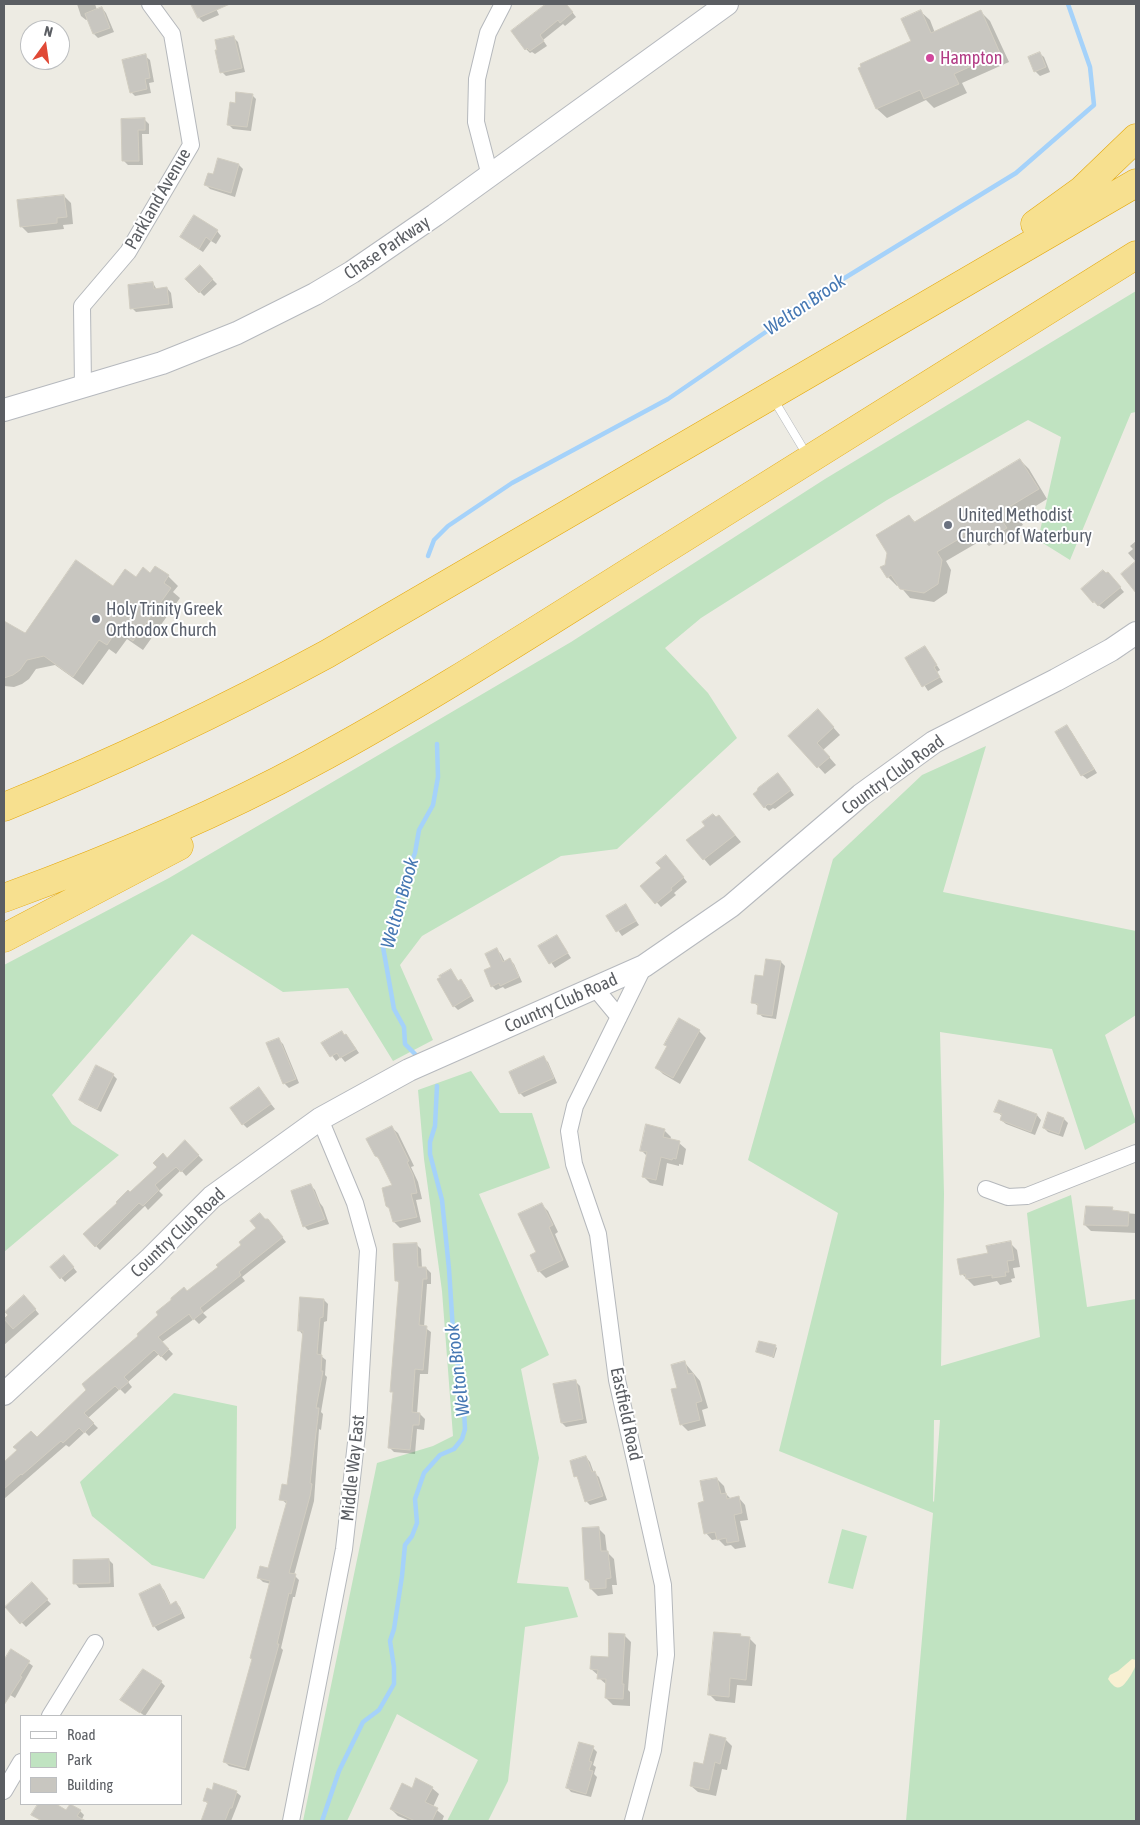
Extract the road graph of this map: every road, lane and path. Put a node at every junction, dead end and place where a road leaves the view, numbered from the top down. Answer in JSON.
{"nodes":[{"id":1,"x":150,"y":4,"type":"edge"},
{"id":2,"x":503,"y":4,"type":"edge"},
{"id":3,"x":727,"y":4,"type":"edge"},
{"id":4,"x":1136,"y":138,"type":"edge"},
{"id":5,"x":490,"y":176,"type":"junction"},
{"id":6,"x":1136,"y":183,"type":"edge"},
{"id":7,"x":1136,"y":255,"type":"edge"},
{"id":8,"x":83,"y":387,"type":"junction"},
{"id":9,"x":772,"y":396,"type":"junction"},
{"id":10,"x":4,"y":410,"type":"edge"},
{"id":11,"x":809,"y":458,"type":"junction"},
{"id":12,"x":1136,"y":633,"type":"edge"},
{"id":13,"x":433,"y":694,"type":"junction"},
{"id":14,"x":4,"y":807,"type":"edge"},
{"id":15,"x":4,"y":898,"type":"edge"},
{"id":16,"x":4,"y":938,"type":"edge"},
{"id":17,"x":644,"y":966,"type":"junction"},
{"id":18,"x":595,"y":988,"type":"junction"},
{"id":19,"x":619,"y":1017,"type":"junction"},
{"id":20,"x":320,"y":1119,"type":"junction"},
{"id":21,"x":1136,"y":1153,"type":"edge"},
{"id":22,"x":986,"y":1189,"type":"dead end"},
{"id":23,"x":4,"y":1394,"type":"edge"},
{"id":24,"x":95,"y":1643,"type":"dead end"},
{"id":25,"x":51,"y":1715,"type":"edge"},
{"id":26,"x":20,"y":1764,"type":"edge"},
{"id":27,"x":4,"y":1791,"type":"edge"},
{"id":28,"x":291,"y":1821,"type":"edge"},
{"id":29,"x":633,"y":1821,"type":"edge"}],
"edges":[{"from":1,"to":8,"type":"street","name":"Parkland Avenue"},
{"from":2,"to":5,"type":"street"},
{"from":3,"to":5,"type":"street","name":"Chase Parkway"},
{"from":4,"to":9,"type":"highway"},
{"from":5,"to":8,"type":"street","name":"Chase Parkway"},
{"from":6,"to":9,"type":"highway"},
{"from":7,"to":11,"type":"highway"},
{"from":8,"to":10,"type":"street","name":"Chase Parkway"},
{"from":9,"to":11,"type":"lane"},
{"from":9,"to":14,"type":"highway"},
{"from":11,"to":13,"type":"highway"},
{"from":12,"to":17,"type":"street","name":"Country Club Road"},
{"from":13,"to":15,"type":"highway"},
{"from":13,"to":16,"type":"highway"},
{"from":17,"to":18,"type":"street","name":"Country Club Road"},
{"from":17,"to":19,"type":"street","name":"Eastfield Road"},
{"from":18,"to":19,"type":"street"},
{"from":18,"to":20,"type":"street","name":"Country Club Road"},
{"from":19,"to":29,"type":"street","name":"Eastfield Road"},
{"from":20,"to":23,"type":"street","name":"Country Club Road"},
{"from":20,"to":28,"type":"street","name":"Middle Way East"},
{"from":21,"to":22,"type":"street"},
{"from":24,"to":25,"type":"street"},
{"from":26,"to":27,"type":"street"}]}
